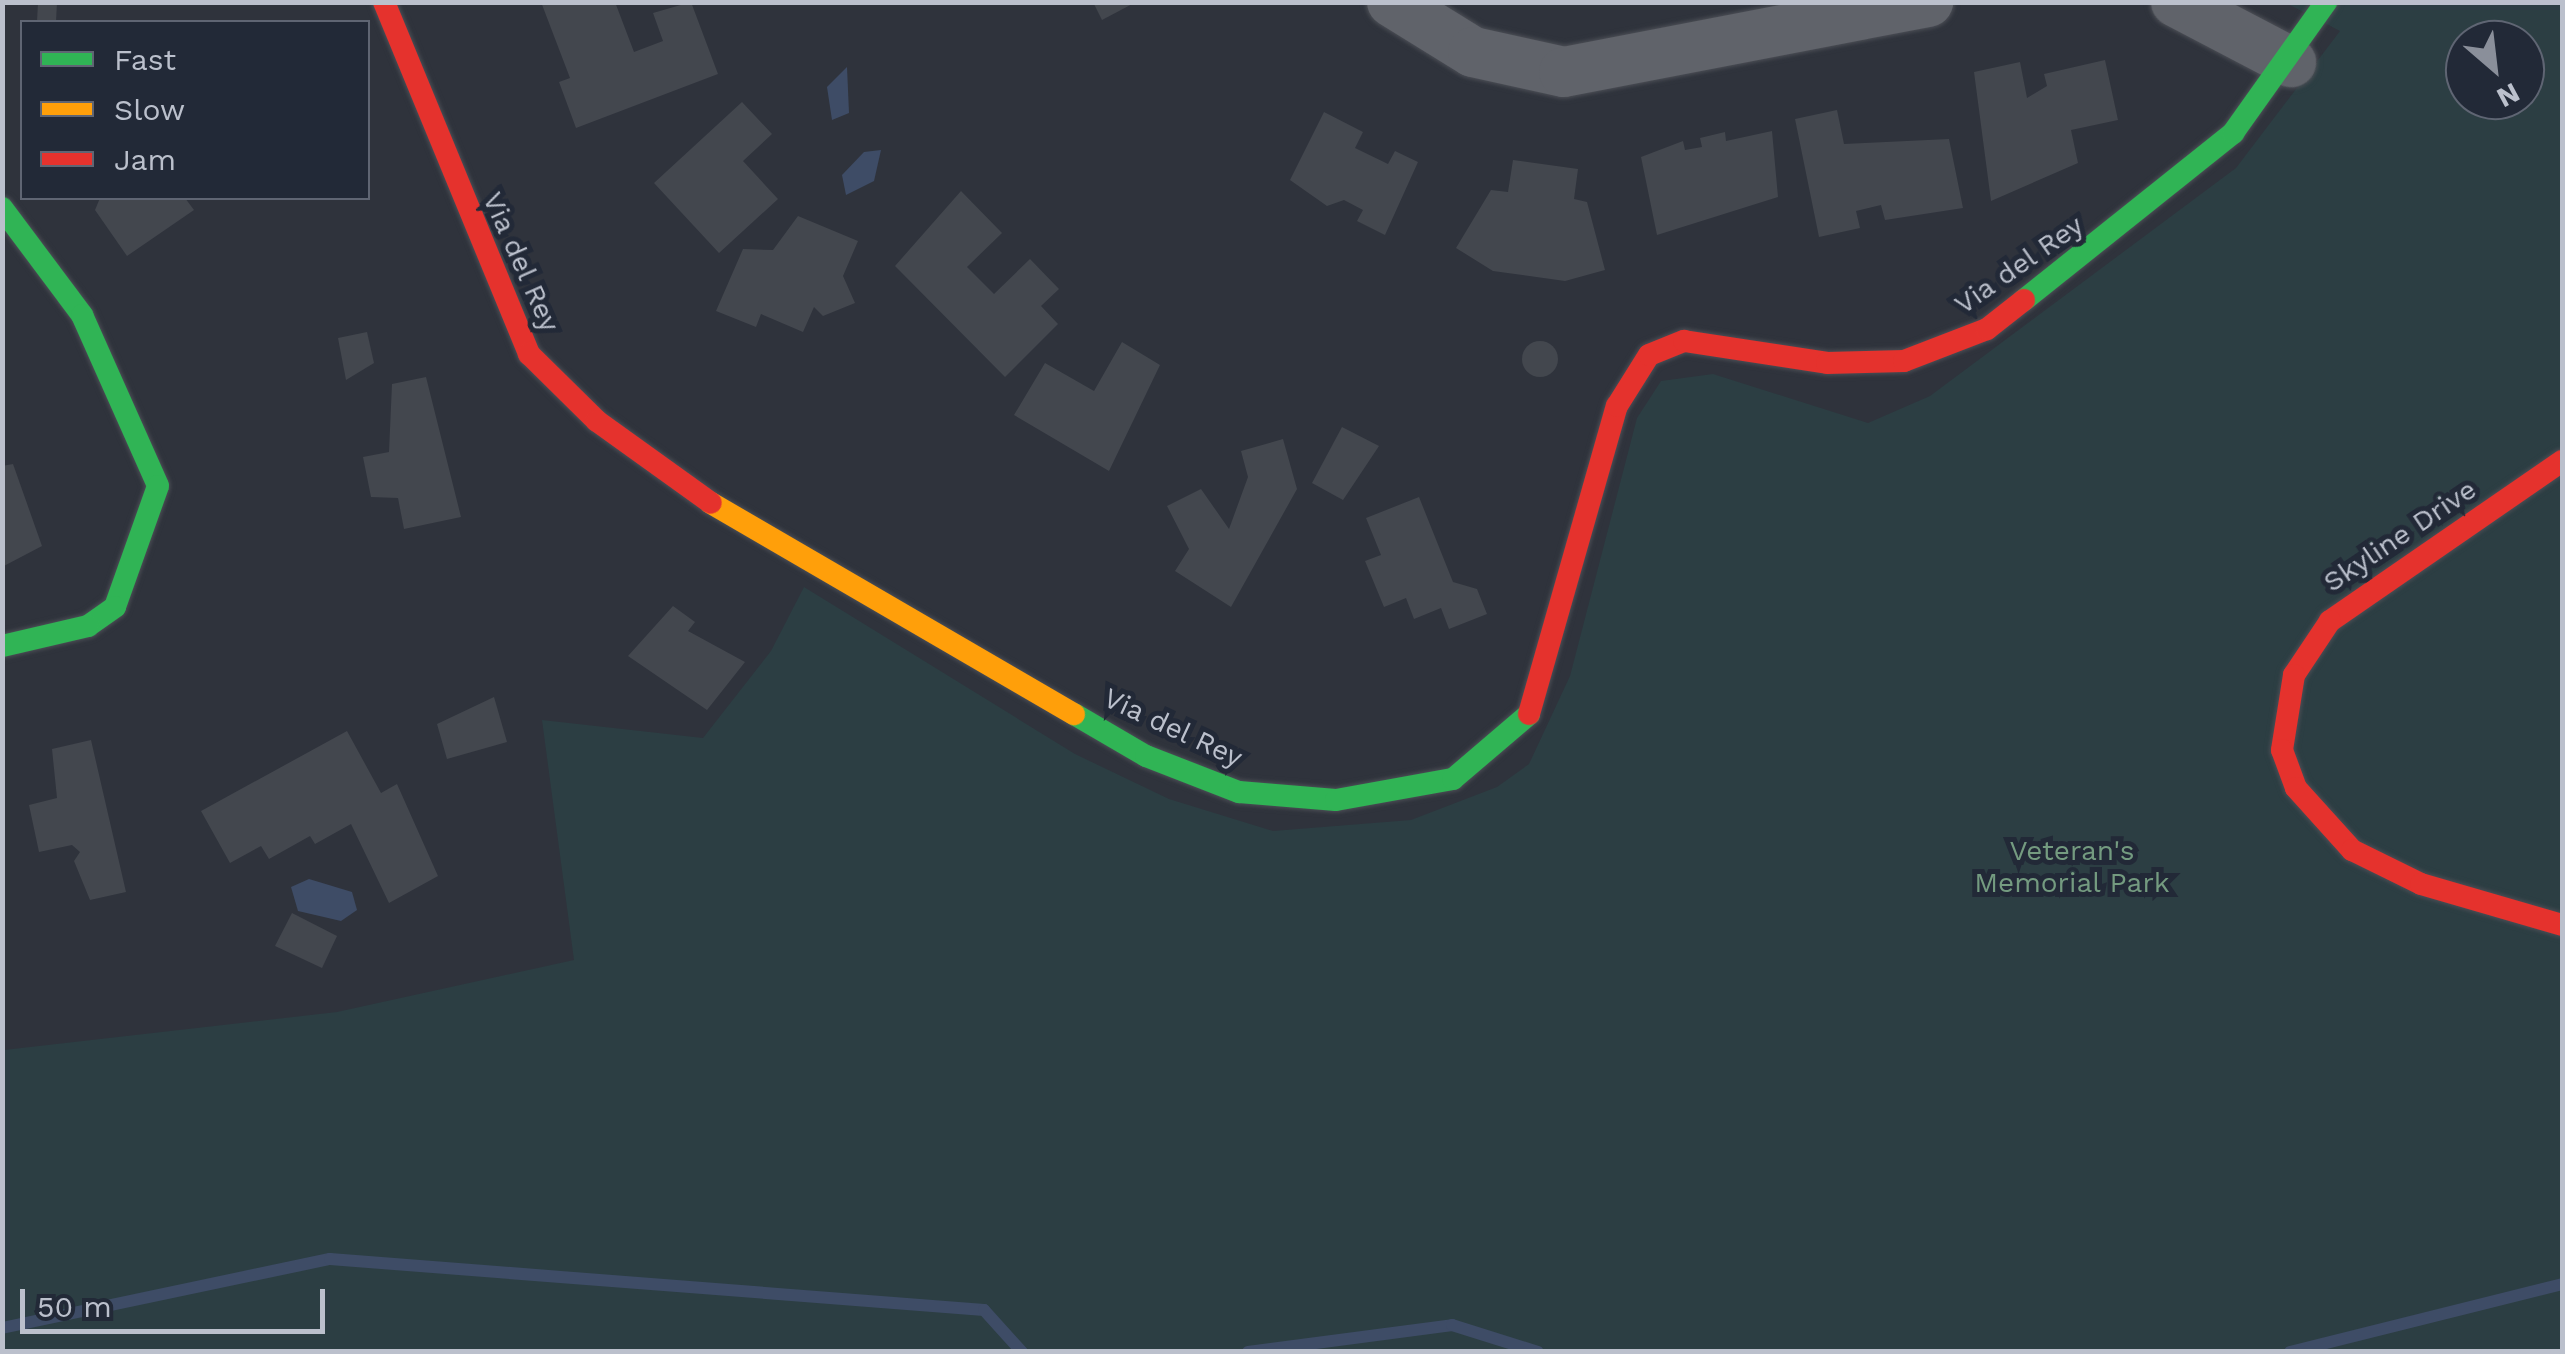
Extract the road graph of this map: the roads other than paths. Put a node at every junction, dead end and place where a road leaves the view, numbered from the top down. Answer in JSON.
{"nodes":[{"id":1,"x":384,"y":2,"type":"edge"},
{"id":2,"x":1392,"y":2,"type":"edge"},
{"id":3,"x":1928,"y":2,"type":"edge"},
{"id":4,"x":2176,"y":2,"type":"edge"},
{"id":5,"x":2326,"y":2,"type":"edge"},
{"id":6,"x":2291,"y":62,"type":"junction"},
{"id":7,"x":2,"y":208,"type":"edge"},
{"id":8,"x":2562,"y":462,"type":"edge"},
{"id":9,"x":2,"y":646,"type":"edge"},
{"id":10,"x":2562,"y":925,"type":"edge"}],
"edges":[{"from":1,"to":6,"type":"street","name":"Via del Rey"},
{"from":2,"to":3,"type":"street"},
{"from":4,"to":6,"type":"street"},
{"from":5,"to":6,"type":"street","name":"Via del Rey"},
{"from":7,"to":9,"type":"street"},
{"from":8,"to":10,"type":"street","name":"Skyline Drive"}]}
